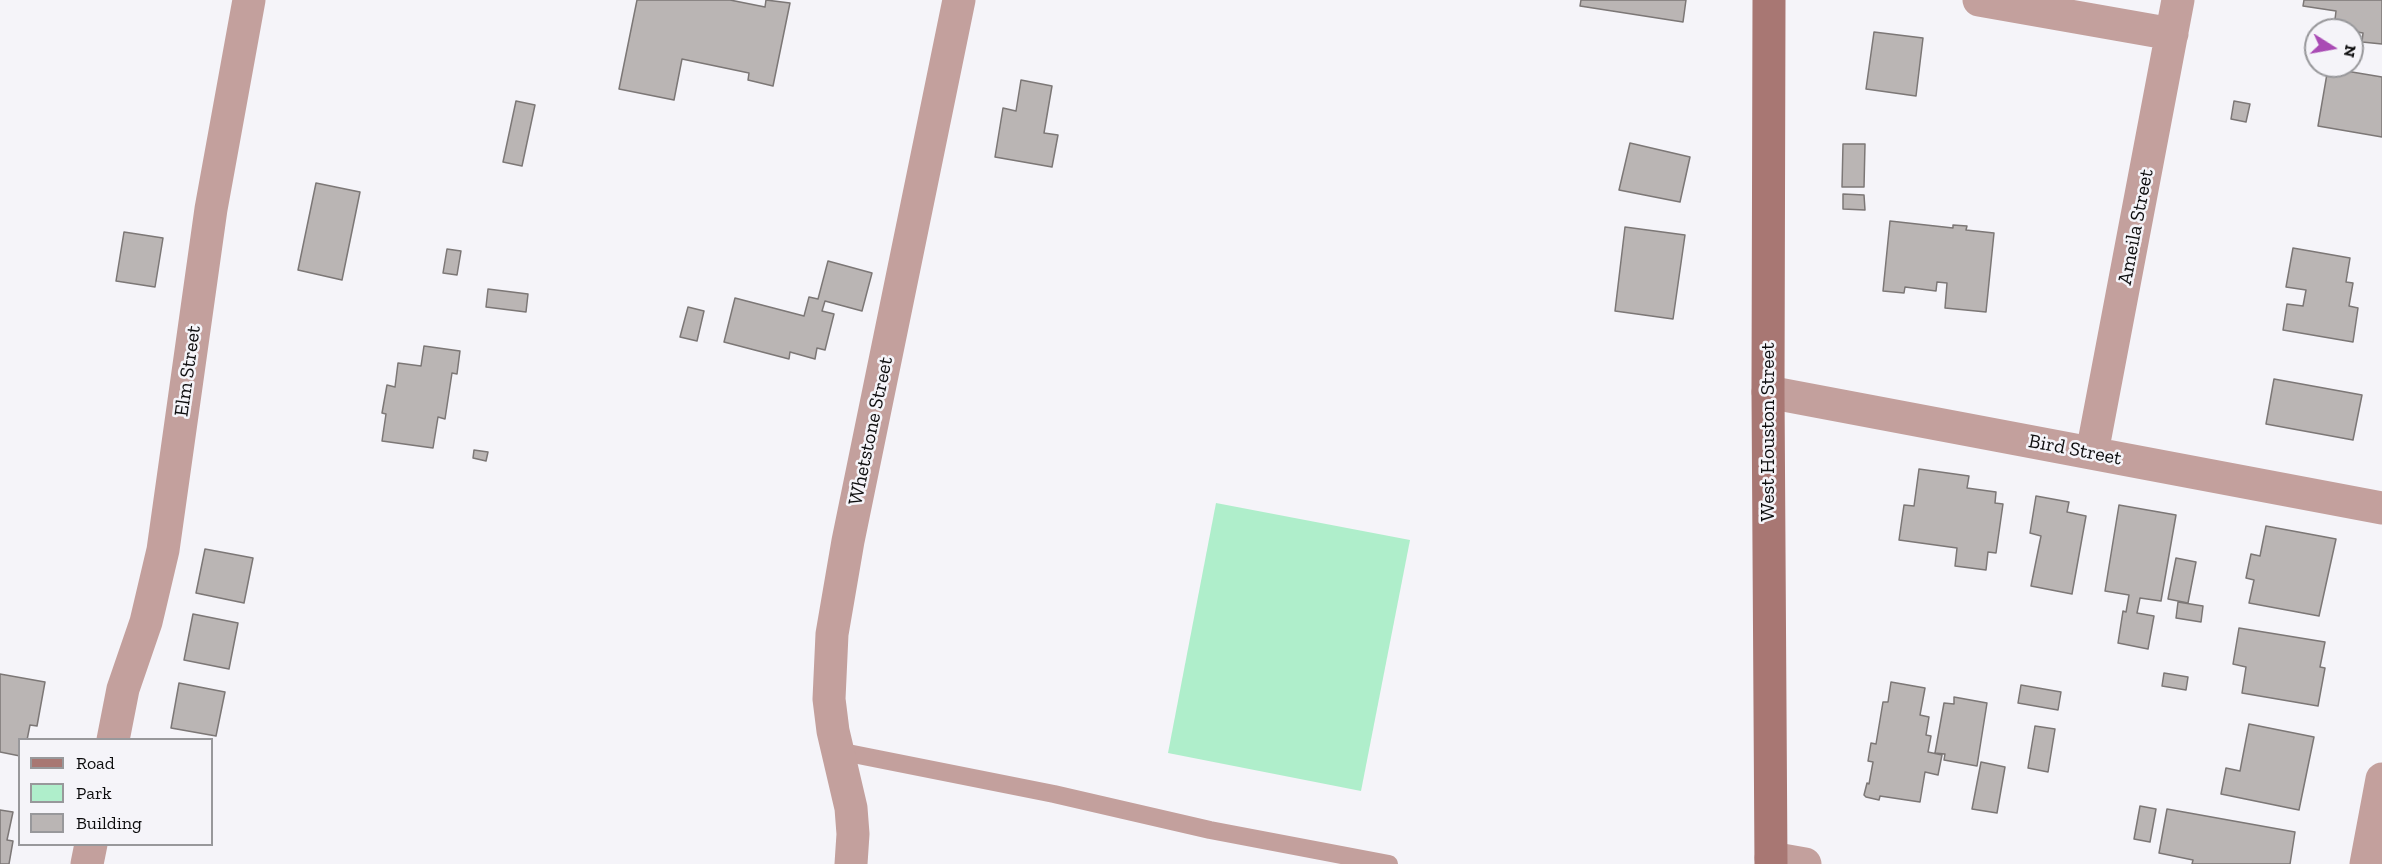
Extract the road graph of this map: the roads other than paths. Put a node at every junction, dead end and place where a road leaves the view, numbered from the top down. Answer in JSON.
{"nodes":[{"id":1,"x":249,"y":0,"type":"edge"},
{"id":2,"x":959,"y":0,"type":"edge"},
{"id":3,"x":1769,"y":0,"type":"edge"},
{"id":4,"x":1979,"y":0,"type":"edge"},
{"id":5,"x":2178,"y":0,"type":"edge"},
{"id":6,"x":2172,"y":34,"type":"junction"},
{"id":7,"x":1768,"y":392,"type":"junction"},
{"id":8,"x":2092,"y":453,"type":"junction"},
{"id":9,"x":2382,"y":508,"type":"edge"},
{"id":10,"x":113,"y":738,"type":"edge"},
{"id":11,"x":838,"y":751,"type":"junction"},
{"id":12,"x":2382,"y":779,"type":"edge"},
{"id":13,"x":91,"y":846,"type":"edge"},
{"id":14,"x":1771,"y":861,"type":"edge"},
{"id":15,"x":87,"y":864,"type":"edge"},
{"id":16,"x":851,"y":864,"type":"edge"},
{"id":17,"x":1389,"y":864,"type":"edge"},
{"id":18,"x":1806,"y":864,"type":"edge"},
{"id":19,"x":2366,"y":864,"type":"edge"}],
"edges":[{"from":1,"to":10,"type":"street","name":"Elm Street"},
{"from":2,"to":11,"type":"street","name":"Whetstone Street"},
{"from":3,"to":7,"type":"main road","name":"West Houston Street"},
{"from":4,"to":6,"type":"street"},
{"from":5,"to":6,"type":"street","name":"Ameila Street"},
{"from":6,"to":8,"type":"street","name":"Ameila Street"},
{"from":7,"to":8,"type":"street","name":"Bird Street"},
{"from":7,"to":14,"type":"main road","name":"West Houston Street"},
{"from":8,"to":9,"type":"street","name":"Bird Street"},
{"from":11,"to":16,"type":"street","name":"Whetstone Street"},
{"from":11,"to":17,"type":"lane"},
{"from":12,"to":19,"type":"street"},
{"from":13,"to":15,"type":"street"},
{"from":14,"to":18,"type":"street"}]}
